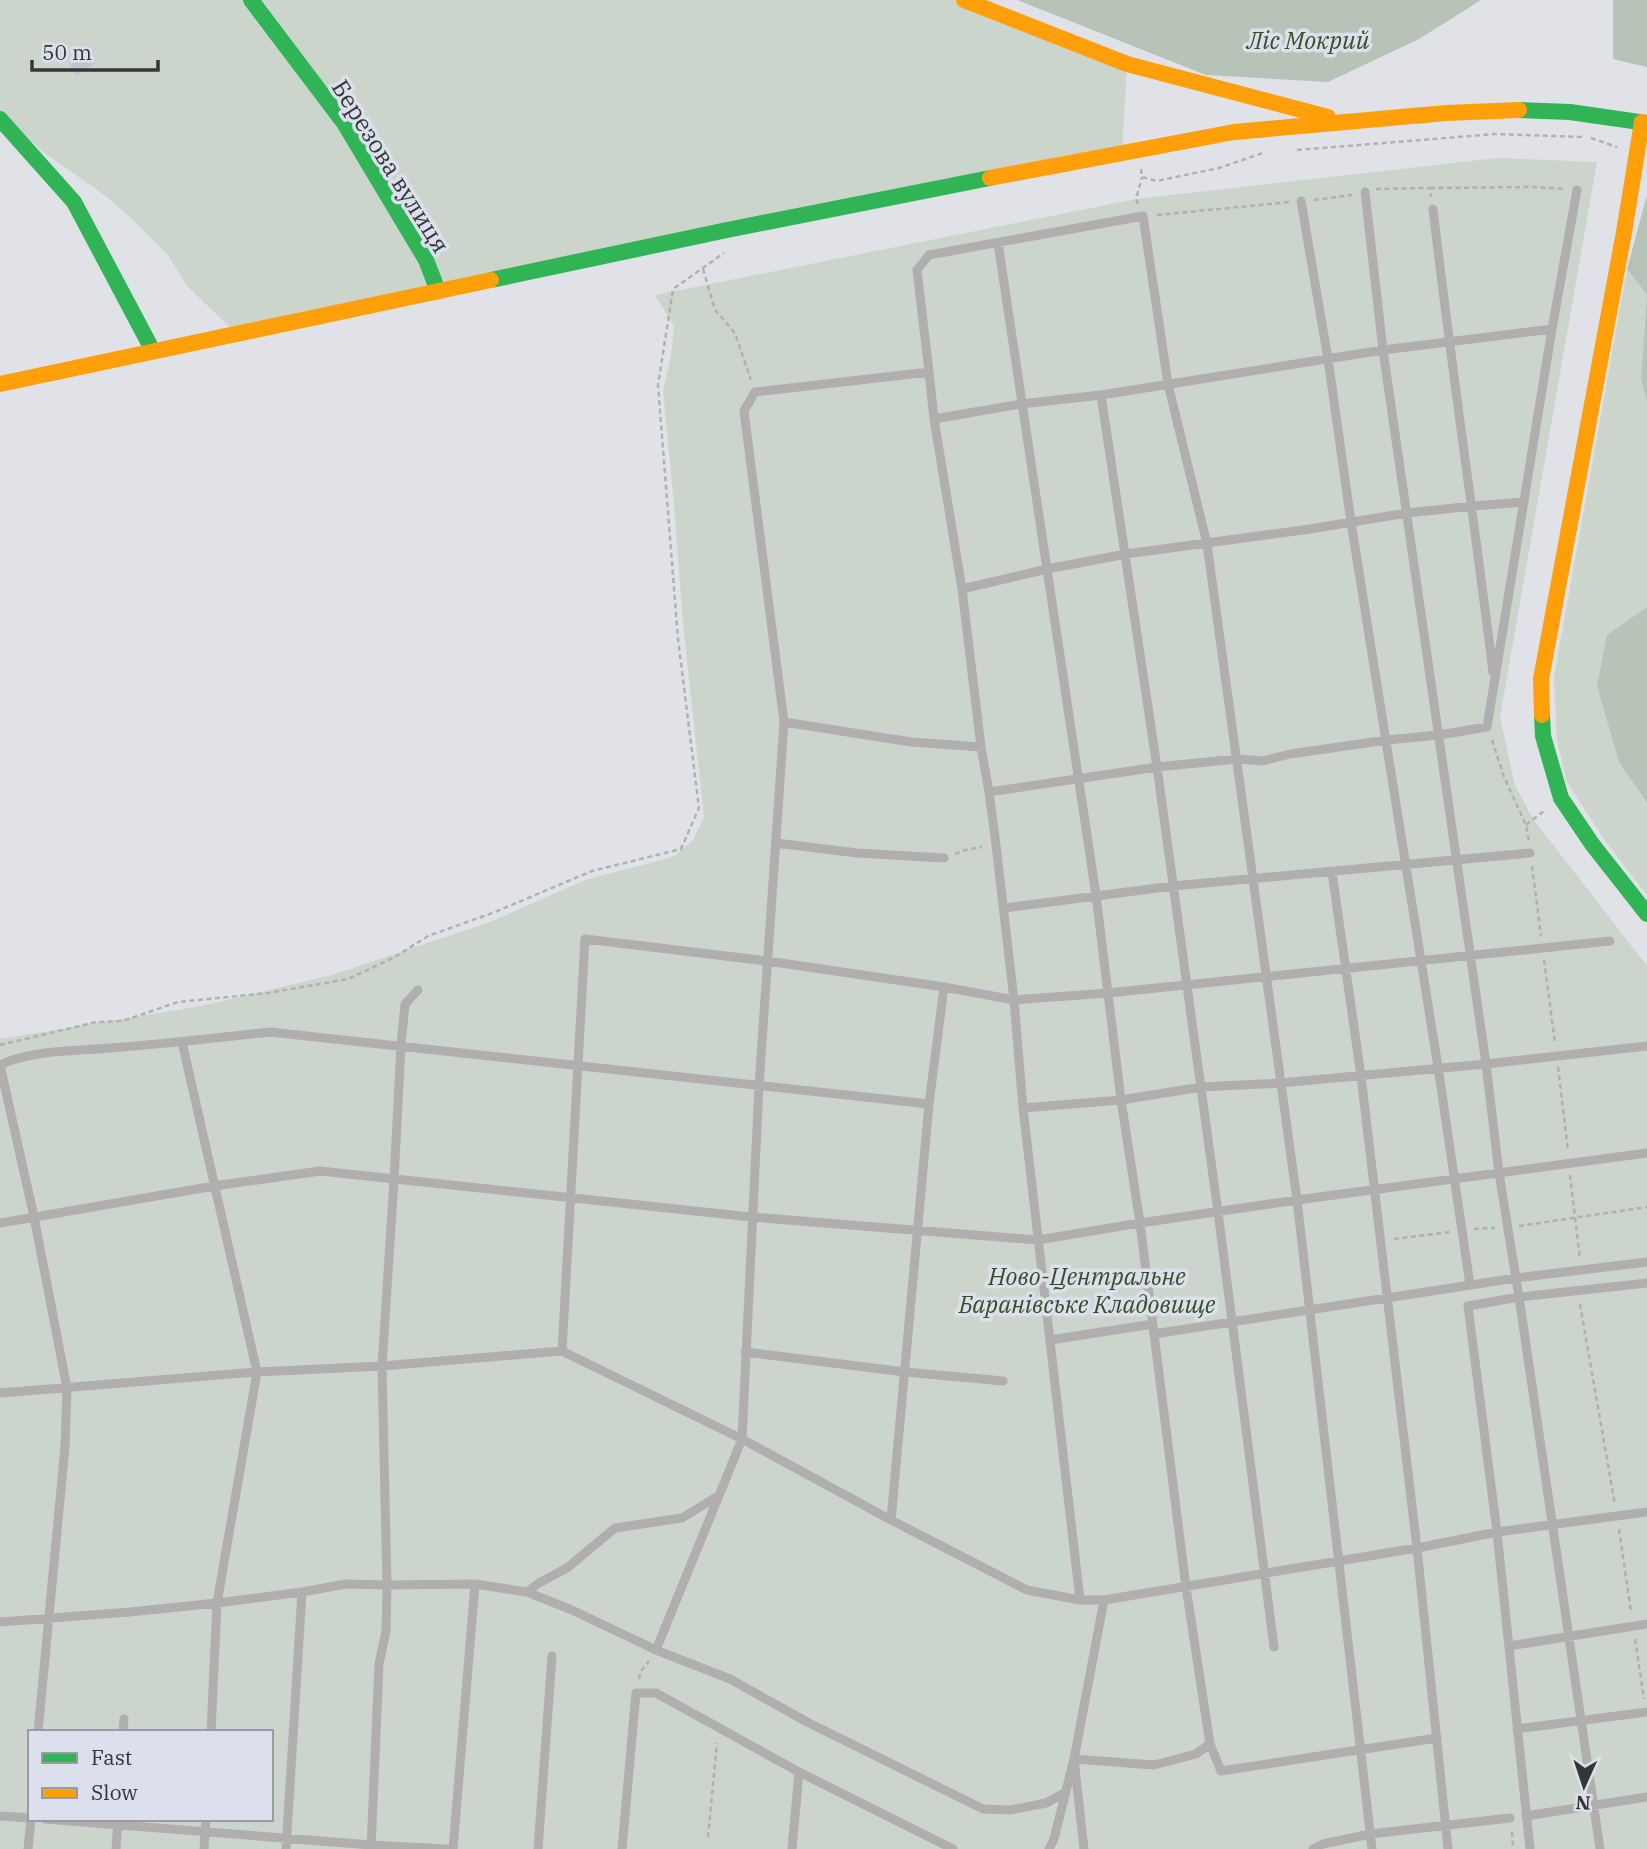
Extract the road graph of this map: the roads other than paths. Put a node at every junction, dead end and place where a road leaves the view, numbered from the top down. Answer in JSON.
{"nodes":[{"id":1,"x":251,"y":0,"type":"edge"},
{"id":2,"x":964,"y":0,"type":"edge"},
{"id":3,"x":0,"y":119,"type":"edge"},
{"id":4,"x":1346,"y":122,"type":"junction"},
{"id":5,"x":1645,"y":123,"type":"edge"},
{"id":6,"x":1577,"y":190,"type":"road end"},
{"id":7,"x":1365,"y":192,"type":"dead end"},
{"id":8,"x":1301,"y":201,"type":"dead end"},
{"id":9,"x":1433,"y":209,"type":"dead end"},
{"id":10,"x":998,"y":243,"type":"junction"},
{"id":11,"x":438,"y":291,"type":"junction"},
{"id":12,"x":1552,"y":329,"type":"junction"},
{"id":13,"x":1448,"y":341,"type":"junction"},
{"id":14,"x":1383,"y":350,"type":"junction"},
{"id":15,"x":153,"y":351,"type":"junction"},
{"id":16,"x":1328,"y":359,"type":"junction"},
{"id":17,"x":929,"y":372,"type":"junction"},
{"id":18,"x":0,"y":384,"type":"edge"},
{"id":19,"x":1168,"y":384,"type":"junction"},
{"id":20,"x":1101,"y":396,"type":"junction"},
{"id":21,"x":1021,"y":404,"type":"junction"},
{"id":22,"x":934,"y":418,"type":"junction"},
{"id":23,"x":1524,"y":502,"type":"junction"},
{"id":24,"x":1472,"y":506,"type":"junction"},
{"id":25,"x":1407,"y":513,"type":"junction"},
{"id":26,"x":1351,"y":522,"type":"junction"},
{"id":27,"x":1207,"y":544,"type":"junction"},
{"id":28,"x":1126,"y":554,"type":"junction"},
{"id":29,"x":1047,"y":569,"type":"junction"},
{"id":30,"x":962,"y":589,"type":"junction"},
{"id":31,"x":1494,"y":685,"type":"junction"},
{"id":32,"x":784,"y":722,"type":"junction"},
{"id":33,"x":1439,"y":735,"type":"junction"},
{"id":34,"x":1387,"y":740,"type":"junction"},
{"id":35,"x":981,"y":747,"type":"junction"},
{"id":36,"x":1237,"y":759,"type":"junction"},
{"id":37,"x":1157,"y":767,"type":"junction"},
{"id":38,"x":1079,"y":780,"type":"junction"},
{"id":39,"x":989,"y":792,"type":"junction"},
{"id":40,"x":776,"y":842,"type":"junction"},
{"id":41,"x":1530,"y":853,"type":"road end"},
{"id":42,"x":944,"y":858,"type":"road end"},
{"id":43,"x":1457,"y":860,"type":"junction"},
{"id":44,"x":1406,"y":865,"type":"junction"},
{"id":45,"x":1332,"y":872,"type":"junction"},
{"id":46,"x":1252,"y":879,"type":"junction"},
{"id":47,"x":1173,"y":886,"type":"junction"},
{"id":48,"x":1096,"y":894,"type":"junction"},
{"id":49,"x":1004,"y":908,"type":"junction"},
{"id":50,"x":1647,"y":914,"type":"edge"},
{"id":51,"x":1610,"y":941,"type":"dead end"},
{"id":52,"x":1470,"y":955,"type":"junction"},
{"id":53,"x":1420,"y":960,"type":"junction"},
{"id":54,"x":767,"y":961,"type":"junction"},
{"id":55,"x":1347,"y":969,"type":"junction"},
{"id":56,"x":1266,"y":977,"type":"junction"},
{"id":57,"x":1186,"y":984,"type":"junction"},
{"id":58,"x":944,"y":987,"type":"junction"},
{"id":59,"x":418,"y":990,"type":"dead end"},
{"id":60,"x":1108,"y":993,"type":"junction"},
{"id":61,"x":1014,"y":1000,"type":"junction"},
{"id":62,"x":181,"y":1042,"type":"junction"},
{"id":63,"x":401,"y":1045,"type":"junction"},
{"id":64,"x":1647,"y":1046,"type":"edge"},
{"id":65,"x":1486,"y":1063,"type":"junction"},
{"id":66,"x":579,"y":1066,"type":"junction"},
{"id":67,"x":1438,"y":1067,"type":"junction"},
{"id":68,"x":1361,"y":1076,"type":"junction"},
{"id":69,"x":1280,"y":1083,"type":"junction"},
{"id":70,"x":759,"y":1086,"type":"junction"},
{"id":71,"x":1201,"y":1087,"type":"junction"},
{"id":72,"x":1121,"y":1100,"type":"junction"},
{"id":73,"x":929,"y":1104,"type":"junction"},
{"id":74,"x":1023,"y":1108,"type":"junction"},
{"id":75,"x":1647,"y":1153,"type":"edge"},
{"id":76,"x":1499,"y":1173,"type":"junction"},
{"id":77,"x":1454,"y":1179,"type":"junction"},
{"id":78,"x":394,"y":1180,"type":"junction"},
{"id":79,"x":214,"y":1186,"type":"junction"},
{"id":80,"x":1374,"y":1189,"type":"junction"},
{"id":81,"x":570,"y":1197,"type":"junction"},
{"id":82,"x":1297,"y":1200,"type":"junction"},
{"id":83,"x":1218,"y":1212,"type":"junction"},
{"id":84,"x":34,"y":1217,"type":"junction"},
{"id":85,"x":751,"y":1217,"type":"junction"},
{"id":86,"x":0,"y":1223,"type":"edge"},
{"id":87,"x":1140,"y":1223,"type":"junction"},
{"id":88,"x":917,"y":1231,"type":"junction"},
{"id":89,"x":1038,"y":1240,"type":"junction"},
{"id":90,"x":1647,"y":1262,"type":"edge"},
{"id":91,"x":1516,"y":1278,"type":"junction"},
{"id":92,"x":1647,"y":1283,"type":"edge"},
{"id":93,"x":1470,"y":1285,"type":"junction"},
{"id":94,"x":1519,"y":1297,"type":"junction"},
{"id":95,"x":1387,"y":1298,"type":"junction"},
{"id":96,"x":1310,"y":1310,"type":"junction"},
{"id":97,"x":1233,"y":1323,"type":"junction"},
{"id":98,"x":1153,"y":1324,"type":"junction"},
{"id":99,"x":1154,"y":1334,"type":"junction"},
{"id":100,"x":1049,"y":1340,"type":"junction"},
{"id":101,"x":562,"y":1352,"type":"junction"},
{"id":102,"x":745,"y":1352,"type":"junction"},
{"id":103,"x":382,"y":1366,"type":"junction"},
{"id":104,"x":257,"y":1372,"type":"junction"},
{"id":105,"x":905,"y":1372,"type":"junction"},
{"id":106,"x":1003,"y":1381,"type":"dead end"},
{"id":107,"x":67,"y":1388,"type":"junction"},
{"id":108,"x":0,"y":1393,"type":"edge"},
{"id":109,"x":741,"y":1439,"type":"junction"},
{"id":110,"x":718,"y":1496,"type":"junction"},
{"id":111,"x":1647,"y":1512,"type":"edge"},
{"id":112,"x":891,"y":1520,"type":"junction"},
{"id":113,"x":1552,"y":1524,"type":"junction"},
{"id":114,"x":1497,"y":1532,"type":"junction"},
{"id":115,"x":1417,"y":1548,"type":"junction"},
{"id":116,"x":1338,"y":1561,"type":"junction"},
{"id":117,"x":1264,"y":1574,"type":"junction"},
{"id":118,"x":475,"y":1584,"type":"junction"},
{"id":119,"x":387,"y":1585,"type":"junction"},
{"id":120,"x":1186,"y":1587,"type":"junction"},
{"id":121,"x":302,"y":1592,"type":"junction"},
{"id":122,"x":527,"y":1592,"type":"junction"},
{"id":123,"x":1080,"y":1600,"type":"junction"},
{"id":124,"x":1104,"y":1600,"type":"junction"},
{"id":125,"x":217,"y":1603,"type":"junction"},
{"id":126,"x":48,"y":1618,"type":"junction"},
{"id":127,"x":0,"y":1622,"type":"edge"},
{"id":128,"x":1647,"y":1624,"type":"edge"},
{"id":129,"x":1568,"y":1637,"type":"junction"},
{"id":130,"x":1509,"y":1646,"type":"junction"},
{"id":131,"x":1274,"y":1647,"type":"dead end"},
{"id":132,"x":656,"y":1650,"type":"junction"},
{"id":133,"x":552,"y":1656,"type":"dead end"},
{"id":134,"x":1647,"y":1712,"type":"edge"},
{"id":135,"x":124,"y":1719,"type":"dead end"},
{"id":136,"x":1581,"y":1721,"type":"junction"},
{"id":137,"x":38,"y":1730,"type":"edge"},
{"id":138,"x":124,"y":1730,"type":"edge"},
{"id":139,"x":211,"y":1730,"type":"edge"},
{"id":140,"x":1517,"y":1730,"type":"junction"},
{"id":141,"x":1437,"y":1738,"type":"junction"},
{"id":142,"x":1210,"y":1744,"type":"junction"},
{"id":143,"x":1360,"y":1749,"type":"junction"},
{"id":144,"x":1074,"y":1759,"type":"junction"},
{"id":145,"x":799,"y":1772,"type":"junction"},
{"id":146,"x":1066,"y":1792,"type":"junction"},
{"id":147,"x":1647,"y":1797,"type":"edge"},
{"id":148,"x":1593,"y":1806,"type":"junction"},
{"id":149,"x":0,"y":1816,"type":"edge"},
{"id":150,"x":1526,"y":1816,"type":"junction"},
{"id":151,"x":1510,"y":1818,"type":"road end"},
{"id":152,"x":28,"y":1819,"type":"edge"},
{"id":153,"x":30,"y":1821,"type":"edge"},
{"id":154,"x":82,"y":1821,"type":"edge"},
{"id":155,"x":206,"y":1821,"type":"edge"},
{"id":156,"x":118,"y":1823,"type":"edge"},
{"id":157,"x":1446,"y":1826,"type":"junction"},
{"id":158,"x":206,"y":1832,"type":"junction"},
{"id":159,"x":1370,"y":1833,"type":"junction"},
{"id":160,"x":287,"y":1838,"type":"junction"},
{"id":161,"x":371,"y":1847,"type":"edge"},
{"id":162,"x":28,"y":1849,"type":"edge"},
{"id":163,"x":116,"y":1849,"type":"edge"},
{"id":164,"x":204,"y":1849,"type":"edge"},
{"id":165,"x":286,"y":1849,"type":"edge"},
{"id":166,"x":446,"y":1849,"type":"edge"},
{"id":167,"x":453,"y":1849,"type":"edge"},
{"id":168,"x":538,"y":1849,"type":"edge"},
{"id":169,"x":622,"y":1849,"type":"edge"},
{"id":170,"x":792,"y":1849,"type":"edge"},
{"id":171,"x":953,"y":1849,"type":"edge"},
{"id":172,"x":1049,"y":1849,"type":"edge"},
{"id":173,"x":1084,"y":1849,"type":"edge"},
{"id":174,"x":1313,"y":1849,"type":"edge"},
{"id":175,"x":1372,"y":1849,"type":"edge"},
{"id":176,"x":1448,"y":1849,"type":"edge"},
{"id":177,"x":1530,"y":1849,"type":"edge"},
{"id":178,"x":1600,"y":1849,"type":"edge"}],
"edges":[{"from":1,"to":11,"type":"street","name":"Березова вулиця"},
{"from":2,"to":4,"type":"street"},
{"from":3,"to":15,"type":"street"},
{"from":4,"to":5,"type":"street"},
{"from":4,"to":11,"type":"street"},
{"from":5,"to":50,"type":"street"},
{"from":6,"to":12,"type":"lane"},
{"from":7,"to":14,"type":"lane"},
{"from":8,"to":16,"type":"lane"},
{"from":9,"to":13,"type":"lane"},
{"from":10,"to":17,"type":"lane"},
{"from":10,"to":19,"type":"lane"},
{"from":10,"to":21,"type":"lane"},
{"from":11,"to":15,"type":"street"},
{"from":12,"to":13,"type":"lane"},
{"from":12,"to":23,"type":"lane"},
{"from":13,"to":14,"type":"lane"},
{"from":13,"to":24,"type":"lane"},
{"from":14,"to":16,"type":"lane"},
{"from":14,"to":25,"type":"lane"},
{"from":15,"to":18,"type":"street"},
{"from":16,"to":19,"type":"lane"},
{"from":16,"to":26,"type":"lane"},
{"from":17,"to":22,"type":"lane"},
{"from":17,"to":32,"type":"lane"},
{"from":19,"to":20,"type":"lane"},
{"from":19,"to":27,"type":"lane"},
{"from":20,"to":21,"type":"lane"},
{"from":20,"to":28,"type":"lane"},
{"from":21,"to":22,"type":"lane"},
{"from":21,"to":29,"type":"lane"},
{"from":22,"to":30,"type":"lane"},
{"from":23,"to":24,"type":"lane"},
{"from":23,"to":31,"type":"lane"},
{"from":24,"to":25,"type":"lane"},
{"from":24,"to":31,"type":"lane"},
{"from":25,"to":26,"type":"lane"},
{"from":25,"to":33,"type":"lane"},
{"from":26,"to":27,"type":"lane"},
{"from":26,"to":34,"type":"lane"},
{"from":27,"to":28,"type":"lane"},
{"from":27,"to":36,"type":"lane"},
{"from":28,"to":29,"type":"lane"},
{"from":28,"to":37,"type":"lane"},
{"from":29,"to":30,"type":"lane"},
{"from":29,"to":38,"type":"lane"},
{"from":30,"to":35,"type":"lane"},
{"from":31,"to":33,"type":"lane"},
{"from":32,"to":35,"type":"lane"},
{"from":32,"to":40,"type":"lane"},
{"from":33,"to":34,"type":"lane"},
{"from":33,"to":43,"type":"lane"},
{"from":34,"to":36,"type":"lane"},
{"from":34,"to":44,"type":"lane"},
{"from":35,"to":39,"type":"lane"},
{"from":36,"to":37,"type":"lane"},
{"from":36,"to":46,"type":"lane"},
{"from":37,"to":38,"type":"lane"},
{"from":37,"to":47,"type":"lane"},
{"from":38,"to":39,"type":"lane"},
{"from":38,"to":48,"type":"lane"},
{"from":39,"to":49,"type":"lane"},
{"from":40,"to":42,"type":"lane"},
{"from":40,"to":54,"type":"lane"},
{"from":41,"to":43,"type":"lane"},
{"from":43,"to":44,"type":"lane"},
{"from":43,"to":52,"type":"lane"},
{"from":44,"to":45,"type":"lane"},
{"from":44,"to":53,"type":"lane"},
{"from":45,"to":46,"type":"lane"},
{"from":45,"to":55,"type":"lane"},
{"from":46,"to":47,"type":"lane"},
{"from":46,"to":56,"type":"lane"},
{"from":47,"to":48,"type":"lane"},
{"from":47,"to":57,"type":"lane"},
{"from":48,"to":49,"type":"lane"},
{"from":48,"to":60,"type":"lane"},
{"from":49,"to":61,"type":"lane"},
{"from":51,"to":52,"type":"lane"},
{"from":52,"to":53,"type":"lane"},
{"from":52,"to":65,"type":"lane"},
{"from":53,"to":55,"type":"lane"},
{"from":53,"to":67,"type":"lane"},
{"from":54,"to":58,"type":"lane"},
{"from":54,"to":66,"type":"lane"},
{"from":54,"to":70,"type":"lane"},
{"from":55,"to":56,"type":"lane"},
{"from":55,"to":68,"type":"lane"},
{"from":56,"to":57,"type":"lane"},
{"from":56,"to":69,"type":"lane"},
{"from":57,"to":60,"type":"lane"},
{"from":57,"to":71,"type":"lane"},
{"from":58,"to":61,"type":"lane"},
{"from":58,"to":73,"type":"lane"},
{"from":59,"to":63,"type":"lane"},
{"from":60,"to":61,"type":"lane"},
{"from":60,"to":72,"type":"lane"},
{"from":61,"to":74,"type":"lane"},
{"from":62,"to":63,"type":"lane"},
{"from":62,"to":79,"type":"lane"},
{"from":62,"to":84,"type":"lane"},
{"from":63,"to":66,"type":"lane"},
{"from":63,"to":78,"type":"lane"},
{"from":64,"to":65,"type":"lane"},
{"from":65,"to":67,"type":"lane"},
{"from":65,"to":76,"type":"lane"},
{"from":66,"to":70,"type":"lane"},
{"from":66,"to":81,"type":"lane"},
{"from":67,"to":68,"type":"lane"},
{"from":67,"to":77,"type":"lane"},
{"from":68,"to":69,"type":"lane"},
{"from":68,"to":80,"type":"lane"},
{"from":69,"to":71,"type":"lane"},
{"from":69,"to":82,"type":"lane"},
{"from":70,"to":73,"type":"lane"},
{"from":70,"to":85,"type":"lane"},
{"from":71,"to":72,"type":"lane"},
{"from":71,"to":83,"type":"lane"},
{"from":72,"to":74,"type":"lane"},
{"from":72,"to":87,"type":"lane"},
{"from":73,"to":88,"type":"lane"},
{"from":74,"to":89,"type":"lane"},
{"from":75,"to":76,"type":"lane"},
{"from":76,"to":77,"type":"lane"},
{"from":76,"to":91,"type":"lane"},
{"from":77,"to":80,"type":"lane"},
{"from":77,"to":93,"type":"lane"},
{"from":78,"to":79,"type":"lane"},
{"from":78,"to":81,"type":"lane"},
{"from":78,"to":103,"type":"lane"},
{"from":79,"to":84,"type":"lane"},
{"from":79,"to":104,"type":"lane"},
{"from":80,"to":82,"type":"lane"},
{"from":80,"to":95,"type":"lane"},
{"from":81,"to":85,"type":"lane"},
{"from":81,"to":101,"type":"lane"},
{"from":82,"to":83,"type":"lane"},
{"from":82,"to":96,"type":"lane"},
{"from":83,"to":87,"type":"lane"},
{"from":83,"to":97,"type":"lane"},
{"from":84,"to":86,"type":"lane"},
{"from":84,"to":107,"type":"lane"},
{"from":85,"to":88,"type":"lane"},
{"from":85,"to":102,"type":"lane"},
{"from":87,"to":89,"type":"lane"},
{"from":87,"to":98,"type":"lane"},
{"from":88,"to":89,"type":"lane"},
{"from":88,"to":105,"type":"lane"},
{"from":89,"to":100,"type":"lane"},
{"from":90,"to":91,"type":"lane"},
{"from":91,"to":93,"type":"lane"},
{"from":91,"to":94,"type":"lane"},
{"from":92,"to":94,"type":"lane"},
{"from":93,"to":95,"type":"lane"},
{"from":94,"to":113,"type":"lane"},
{"from":94,"to":114,"type":"lane"},
{"from":95,"to":96,"type":"lane"},
{"from":95,"to":115,"type":"lane"},
{"from":96,"to":97,"type":"lane"},
{"from":96,"to":116,"type":"lane"},
{"from":97,"to":99,"type":"lane"},
{"from":97,"to":117,"type":"lane"},
{"from":98,"to":99,"type":"lane"},
{"from":98,"to":100,"type":"lane"},
{"from":99,"to":120,"type":"lane"},
{"from":100,"to":123,"type":"lane"},
{"from":101,"to":103,"type":"lane"},
{"from":101,"to":109,"type":"lane"},
{"from":102,"to":105,"type":"lane"},
{"from":102,"to":109,"type":"lane"},
{"from":103,"to":104,"type":"lane"},
{"from":103,"to":119,"type":"lane"},
{"from":104,"to":107,"type":"lane"},
{"from":104,"to":125,"type":"lane"},
{"from":105,"to":106,"type":"lane"},
{"from":105,"to":112,"type":"lane"},
{"from":107,"to":108,"type":"lane"},
{"from":107,"to":126,"type":"lane"},
{"from":109,"to":110,"type":"lane"},
{"from":109,"to":112,"type":"lane"},
{"from":110,"to":122,"type":"lane"},
{"from":110,"to":132,"type":"lane"},
{"from":111,"to":113,"type":"lane"},
{"from":112,"to":123,"type":"lane"},
{"from":113,"to":114,"type":"lane"},
{"from":113,"to":129,"type":"lane"},
{"from":114,"to":115,"type":"lane"},
{"from":114,"to":130,"type":"lane"},
{"from":115,"to":116,"type":"lane"},
{"from":115,"to":141,"type":"lane"},
{"from":116,"to":117,"type":"lane"},
{"from":116,"to":143,"type":"lane"},
{"from":117,"to":120,"type":"lane"},
{"from":117,"to":131,"type":"lane"},
{"from":118,"to":119,"type":"lane"},
{"from":118,"to":122,"type":"lane"},
{"from":118,"to":167,"type":"lane"},
{"from":119,"to":121,"type":"lane"},
{"from":119,"to":161,"type":"lane"},
{"from":120,"to":124,"type":"lane"},
{"from":120,"to":142,"type":"lane"},
{"from":121,"to":125,"type":"lane"},
{"from":121,"to":160,"type":"lane"},
{"from":122,"to":132,"type":"lane"},
{"from":123,"to":124,"type":"lane"},
{"from":124,"to":144,"type":"lane"},
{"from":125,"to":126,"type":"lane"},
{"from":125,"to":139,"type":"lane"},
{"from":126,"to":127,"type":"lane"},
{"from":126,"to":137,"type":"lane"},
{"from":128,"to":129,"type":"lane"},
{"from":129,"to":130,"type":"lane"},
{"from":129,"to":136,"type":"lane"},
{"from":130,"to":140,"type":"lane"},
{"from":132,"to":146,"type":"lane"},
{"from":133,"to":168,"type":"lane"},
{"from":134,"to":136,"type":"lane"},
{"from":135,"to":138,"type":"lane"},
{"from":136,"to":140,"type":"lane"},
{"from":136,"to":148,"type":"lane"},
{"from":140,"to":150,"type":"lane"},
{"from":141,"to":143,"type":"lane"},
{"from":141,"to":157,"type":"lane"},
{"from":142,"to":143,"type":"lane"},
{"from":142,"to":144,"type":"lane"},
{"from":143,"to":159,"type":"lane"},
{"from":144,"to":146,"type":"lane"},
{"from":144,"to":173,"type":"lane"},
{"from":145,"to":169,"type":"lane"},
{"from":145,"to":170,"type":"lane"},
{"from":145,"to":171,"type":"lane"},
{"from":146,"to":172,"type":"lane"},
{"from":147,"to":148,"type":"lane"},
{"from":148,"to":150,"type":"lane"},
{"from":148,"to":178,"type":"lane"},
{"from":149,"to":152,"type":"lane"},
{"from":150,"to":177,"type":"lane"},
{"from":151,"to":157,"type":"lane"},
{"from":153,"to":162,"type":"lane"},
{"from":154,"to":156,"type":"lane"},
{"from":155,"to":158,"type":"lane"},
{"from":156,"to":158,"type":"lane"},
{"from":156,"to":163,"type":"lane"},
{"from":157,"to":159,"type":"lane"},
{"from":157,"to":176,"type":"lane"},
{"from":158,"to":160,"type":"lane"},
{"from":158,"to":164,"type":"lane"},
{"from":159,"to":174,"type":"lane"},
{"from":159,"to":175,"type":"lane"},
{"from":160,"to":161,"type":"lane"},
{"from":160,"to":165,"type":"lane"},
{"from":161,"to":166,"type":"lane"}]}
